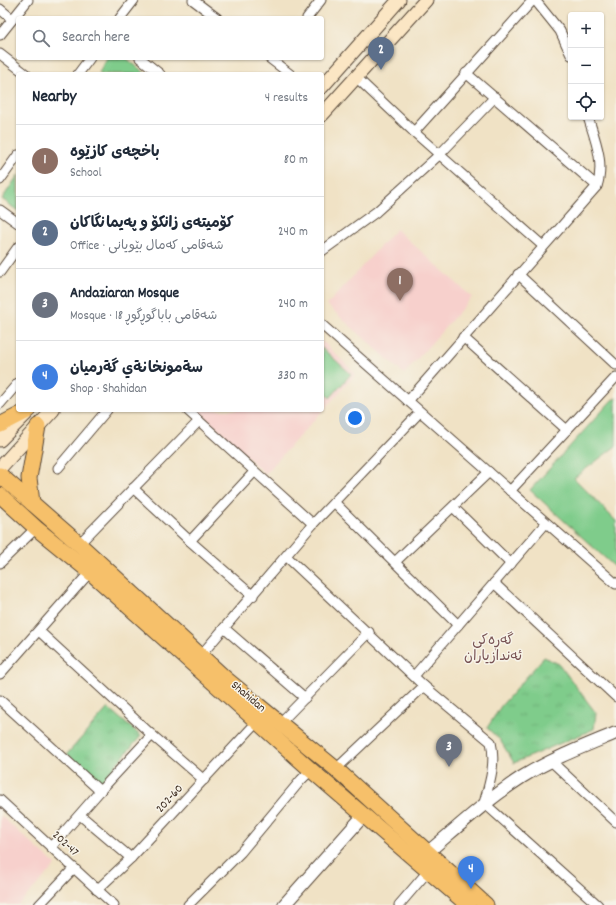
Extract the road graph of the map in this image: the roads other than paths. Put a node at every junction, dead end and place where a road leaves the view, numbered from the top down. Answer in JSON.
{"nodes":[{"id":1,"x":28,"y":0,"type":"edge"},
{"id":2,"x":134,"y":0,"type":"edge"},
{"id":3,"x":193,"y":0,"type":"edge"},
{"id":4,"x":399,"y":0,"type":"edge"},
{"id":5,"x":426,"y":0,"type":"edge"},
{"id":6,"x":534,"y":0,"type":"edge"},
{"id":7,"x":320,"y":1,"type":"edge"},
{"id":8,"x":0,"y":9,"type":"edge"},
{"id":9,"x":122,"y":16,"type":"edge"},
{"id":10,"x":213,"y":16,"type":"edge"},
{"id":11,"x":309,"y":16,"type":"edge"},
{"id":12,"x":12,"y":19,"type":"junction"},
{"id":13,"x":0,"y":34,"type":"edge"},
{"id":14,"x":568,"y":48,"type":"edge"},
{"id":15,"x":0,"y":54,"type":"edge"},
{"id":16,"x":89,"y":60,"type":"edge"},
{"id":17,"x":142,"y":60,"type":"edge"},
{"id":18,"x":274,"y":60,"type":"edge"},
{"id":19,"x":23,"y":72,"type":"edge"},
{"id":20,"x":82,"y":72,"type":"edge"},
{"id":21,"x":158,"y":72,"type":"edge"},
{"id":22,"x":288,"y":72,"type":"edge"},
{"id":23,"x":466,"y":73,"type":"junction"},
{"id":24,"x":356,"y":77,"type":"junction"},
{"id":25,"x":324,"y":85,"type":"edge"},
{"id":26,"x":495,"y":97,"type":"junction"},
{"id":27,"x":324,"y":113,"type":"edge"},
{"id":28,"x":589,"y":120,"type":"edge"},
{"id":29,"x":414,"y":132,"type":"junction"},
{"id":30,"x":439,"y":155,"type":"junction"},
{"id":31,"x":16,"y":158,"type":"edge"},
{"id":32,"x":0,"y":180,"type":"edge"},
{"id":33,"x":597,"y":186,"type":"junction"},
{"id":34,"x":0,"y":210,"type":"edge"},
{"id":35,"x":16,"y":222,"type":"edge"},
{"id":36,"x":543,"y":246,"type":"junction"},
{"id":37,"x":324,"y":250,"type":"edge"},
{"id":38,"x":16,"y":251,"type":"edge"},
{"id":39,"x":0,"y":272,"type":"edge"},
{"id":40,"x":518,"y":274,"type":"junction"},
{"id":41,"x":324,"y":327,"type":"edge"},
{"id":42,"x":463,"y":337,"type":"junction"},
{"id":43,"x":616,"y":365,"type":"edge"},
{"id":44,"x":616,"y":377,"type":"edge"},
{"id":45,"x":16,"y":385,"type":"edge"},
{"id":46,"x":408,"y":401,"type":"junction"},
{"id":47,"x":0,"y":404,"type":"edge"},
{"id":48,"x":26,"y":412,"type":"edge"},
{"id":49,"x":28,"y":412,"type":"edge"},
{"id":50,"x":51,"y":412,"type":"edge"},
{"id":51,"x":105,"y":412,"type":"edge"},
{"id":52,"x":189,"y":412,"type":"edge"},
{"id":53,"x":420,"y":412,"type":"junction"},
{"id":54,"x":199,"y":421,"type":"junction"},
{"id":55,"x":0,"y":425,"type":"edge"},
{"id":56,"x":38,"y":426,"type":"junction"},
{"id":57,"x":567,"y":430,"type":"junction"},
{"id":58,"x":0,"y":440,"type":"edge"},
{"id":59,"x":0,"y":468,"type":"edge"},
{"id":60,"x":58,"y":468,"type":"dead end"},
{"id":61,"x":254,"y":472,"type":"junction"},
{"id":62,"x":489,"y":472,"type":"junction"},
{"id":63,"x":0,"y":474,"type":"edge"},
{"id":64,"x":133,"y":488,"type":"junction"},
{"id":65,"x":510,"y":491,"type":"junction"},
{"id":66,"x":0,"y":495,"type":"edge"},
{"id":67,"x":334,"y":502,"type":"junction"},
{"id":68,"x":32,"y":503,"type":"junction"},
{"id":69,"x":452,"y":507,"type":"junction"},
{"id":70,"x":546,"y":522,"type":"junction"},
{"id":71,"x":313,"y":524,"type":"junction"},
{"id":72,"x":36,"y":528,"type":"junction"},
{"id":73,"x":190,"y":541,"type":"junction"},
{"id":74,"x":79,"y":544,"type":"junction"},
{"id":75,"x":287,"y":557,"type":"junction"},
{"id":76,"x":395,"y":562,"type":"junction"},
{"id":77,"x":0,"y":563,"type":"edge"},
{"id":78,"x":510,"y":564,"type":"junction"},
{"id":79,"x":90,"y":572,"type":"junction"},
{"id":80,"x":494,"y":583,"type":"junction"},
{"id":81,"x":616,"y":584,"type":"edge"},
{"id":82,"x":253,"y":596,"type":"junction"},
{"id":83,"x":458,"y":625,"type":"junction"},
{"id":84,"x":224,"y":628,"type":"junction"},
{"id":85,"x":39,"y":631,"type":"junction"},
{"id":86,"x":369,"y":632,"type":"junction"},
{"id":87,"x":201,"y":656,"type":"junction"},
{"id":88,"x":0,"y":674,"type":"edge"},
{"id":89,"x":414,"y":676,"type":"junction"},
{"id":90,"x":223,"y":683,"type":"junction"},
{"id":91,"x":424,"y":686,"type":"junction"},
{"id":92,"x":616,"y":697,"type":"edge"},
{"id":93,"x":305,"y":698,"type":"junction"},
{"id":94,"x":0,"y":700,"type":"edge"},
{"id":95,"x":257,"y":722,"type":"junction"},
{"id":96,"x":280,"y":723,"type":"junction"},
{"id":97,"x":616,"y":732,"type":"edge"},
{"id":98,"x":152,"y":735,"type":"junction"},
{"id":99,"x":551,"y":761,"type":"junction"},
{"id":100,"x":336,"y":769,"type":"junction"},
{"id":101,"x":311,"y":770,"type":"junction"},
{"id":102,"x":204,"y":780,"type":"junction"},
{"id":103,"x":100,"y":791,"type":"junction"},
{"id":104,"x":0,"y":800,"type":"edge"},
{"id":105,"x":484,"y":803,"type":"junction"},
{"id":106,"x":80,"y":815,"type":"junction"},
{"id":107,"x":364,"y":815,"type":"junction"},
{"id":108,"x":616,"y":822,"type":"edge"},
{"id":109,"x":51,"y":847,"type":"junction"},
{"id":110,"x":428,"y":852,"type":"junction"},
{"id":111,"x":131,"y":858,"type":"junction"},
{"id":112,"x":74,"y":868,"type":"junction"},
{"id":113,"x":429,"y":870,"type":"junction"},
{"id":114,"x":97,"y":890,"type":"junction"},
{"id":115,"x":39,"y":905,"type":"edge"},
{"id":116,"x":114,"y":905,"type":"edge"},
{"id":117,"x":188,"y":905,"type":"edge"},
{"id":118,"x":284,"y":905,"type":"edge"},
{"id":119,"x":399,"y":905,"type":"edge"},
{"id":120,"x":468,"y":905,"type":"edge"},
{"id":121,"x":486,"y":905,"type":"edge"},
{"id":122,"x":598,"y":905,"type":"edge"}],
"edges":[{"from":1,"to":12,"type":"street"},
{"from":2,"to":9,"type":"street"},
{"from":3,"to":10,"type":"street"},
{"from":4,"to":25,"type":"main road"},
{"from":5,"to":24,"type":"main road"},
{"from":6,"to":14,"type":"street"},
{"from":6,"to":23,"type":"street"},
{"from":7,"to":11,"type":"street"},
{"from":8,"to":12,"type":"street"},
{"from":12,"to":13,"type":"street"},
{"from":15,"to":19,"type":"street"},
{"from":16,"to":20,"type":"street"},
{"from":17,"to":21,"type":"street"},
{"from":18,"to":22,"type":"street"},
{"from":23,"to":26,"type":"street"},
{"from":23,"to":29,"type":"street"},
{"from":24,"to":27,"type":"main road"},
{"from":24,"to":29,"type":"street"},
{"from":26,"to":30,"type":"street"},
{"from":26,"to":33,"type":"street"},
{"from":28,"to":33,"type":"street"},
{"from":29,"to":30,"type":"street"},
{"from":30,"to":36,"type":"street"},
{"from":30,"to":37,"type":"street"},
{"from":31,"to":32,"type":"street"},
{"from":33,"to":36,"type":"street"},
{"from":34,"to":35,"type":"street"},
{"from":36,"to":40,"type":"street"},
{"from":38,"to":39,"type":"street"},
{"from":40,"to":42,"type":"street"},
{"from":40,"to":43,"type":"street"},
{"from":41,"to":46,"type":"street"},
{"from":42,"to":46,"type":"street"},
{"from":42,"to":57,"type":"street"},
{"from":44,"to":57,"type":"street"},
{"from":45,"to":47,"type":"street"},
{"from":46,"to":53,"type":"street"},
{"from":48,"to":55,"type":"main road"},
{"from":49,"to":58,"type":"main road"},
{"from":50,"to":56,"type":"main road"},
{"from":51,"to":60,"type":"street"},
{"from":52,"to":54,"type":"street"},
{"from":53,"to":62,"type":"street"},
{"from":53,"to":67,"type":"street"},
{"from":54,"to":61,"type":"street"},
{"from":54,"to":64,"type":"street"},
{"from":56,"to":59,"type":"main road"},
{"from":56,"to":68,"type":"main road"},
{"from":57,"to":65,"type":"street"},
{"from":61,"to":71,"type":"street"},
{"from":61,"to":73,"type":"street"},
{"from":62,"to":65,"type":"street"},
{"from":62,"to":69,"type":"street"},
{"from":63,"to":68,"type":"main road","name":"Shahidan"},
{"from":64,"to":73,"type":"street"},
{"from":64,"to":74,"type":"street"},
{"from":65,"to":70,"type":"street"},
{"from":66,"to":72,"type":"main road"},
{"from":67,"to":71,"type":"street"},
{"from":67,"to":76,"type":"street"},
{"from":68,"to":74,"type":"main road","name":"Shahidan"},
{"from":69,"to":76,"type":"street"},
{"from":69,"to":78,"type":"street"},
{"from":70,"to":78,"type":"street"},
{"from":70,"to":81,"type":"street"},
{"from":71,"to":75,"type":"street"},
{"from":72,"to":77,"type":"street"},
{"from":72,"to":79,"type":"main road"},
{"from":73,"to":82,"type":"street"},
{"from":74,"to":87,"type":"main road","name":"Shahidan"},
{"from":75,"to":82,"type":"street"},
{"from":75,"to":86,"type":"street"},
{"from":76,"to":83,"type":"street"},
{"from":78,"to":80,"type":"street"},
{"from":79,"to":85,"type":"street"},
{"from":79,"to":90,"type":"main road"},
{"from":80,"to":83,"type":"street"},
{"from":80,"to":92,"type":"street"},
{"from":82,"to":84,"type":"street"},
{"from":83,"to":89,"type":"street"},
{"from":84,"to":87,"type":"street"},
{"from":84,"to":93,"type":"street"},
{"from":85,"to":88,"type":"street"},
{"from":85,"to":98,"type":"street"},
{"from":86,"to":89,"type":"street"},
{"from":86,"to":93,"type":"street"},
{"from":87,"to":90,"type":"main road","name":"Shahidan"},
{"from":89,"to":91,"type":"street"},
{"from":90,"to":95,"type":"main road"},
{"from":90,"to":96,"type":"main road","name":"Shahidan"},
{"from":91,"to":100,"type":"street"},
{"from":91,"to":105,"type":"street"},
{"from":93,"to":96,"type":"street"},
{"from":94,"to":103,"type":"street"},
{"from":95,"to":101,"type":"main road"},
{"from":95,"to":102,"type":"street","name":"202-60"},
{"from":96,"to":100,"type":"main road","name":"Shahidan"},
{"from":97,"to":99,"type":"street"},
{"from":98,"to":102,"type":"street"},
{"from":98,"to":103,"type":"street"},
{"from":99,"to":105,"type":"street"},
{"from":99,"to":108,"type":"street"},
{"from":100,"to":110,"type":"main road","name":"Shahidan"},
{"from":101,"to":107,"type":"main road"},
{"from":101,"to":117,"type":"street"},
{"from":102,"to":111,"type":"street","name":"202-60"},
{"from":103,"to":106,"type":"street"},
{"from":104,"to":109,"type":"street","name":"202-47"},
{"from":105,"to":110,"type":"street"},
{"from":105,"to":122,"type":"street"},
{"from":106,"to":109,"type":"street"},
{"from":106,"to":111,"type":"street"},
{"from":107,"to":113,"type":"main road"},
{"from":107,"to":118,"type":"street"},
{"from":109,"to":112,"type":"street","name":"202-47"},
{"from":110,"to":121,"type":"main road","name":"Shahidan"},
{"from":111,"to":114,"type":"street","name":"202-60"},
{"from":112,"to":114,"type":"street","name":"202-47"},
{"from":112,"to":115,"type":"street"},
{"from":113,"to":119,"type":"street"},
{"from":113,"to":120,"type":"main road"},
{"from":114,"to":116,"type":"street","name":"202-47"}]}
